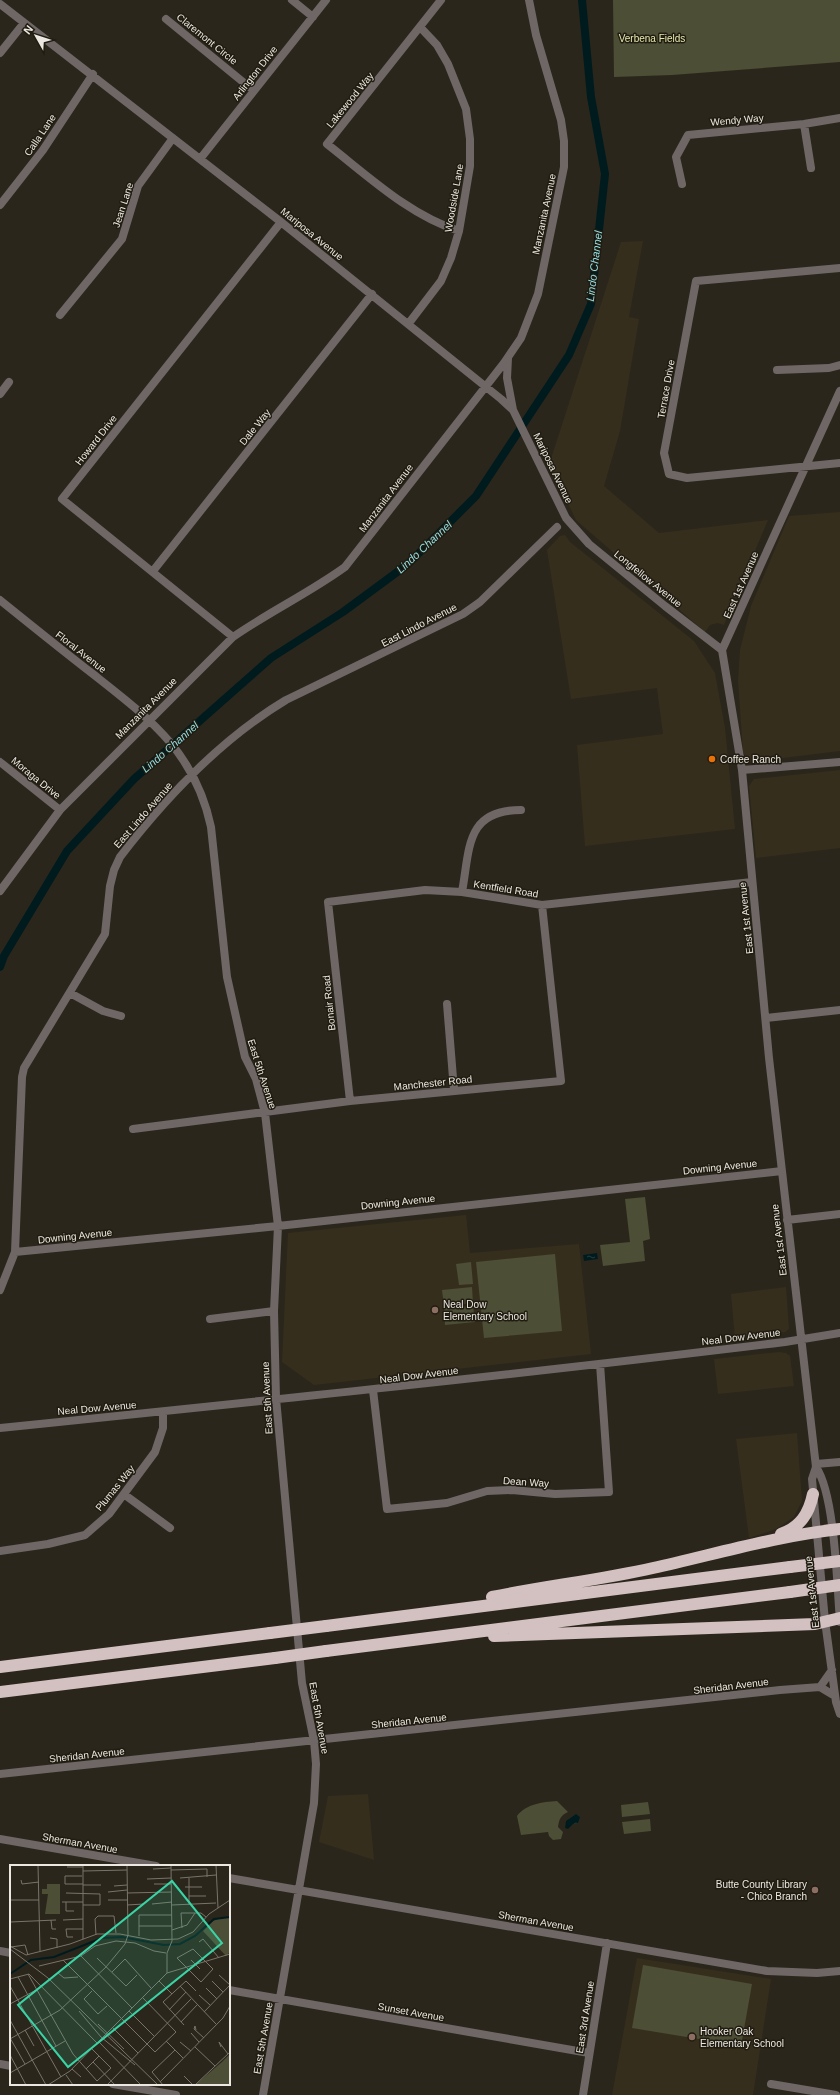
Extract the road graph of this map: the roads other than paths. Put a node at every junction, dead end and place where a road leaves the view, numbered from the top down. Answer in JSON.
{"nodes":[{"id":1,"x":292,"y":0,"type":"edge"},
{"id":2,"x":326,"y":0,"type":"edge"},
{"id":3,"x":441,"y":0,"type":"edge"},
{"id":4,"x":529,"y":0,"type":"edge"},
{"id":5,"x":0,"y":4,"type":"edge"},
{"id":6,"x":313,"y":17,"type":"junction"},
{"id":7,"x":166,"y":19,"type":"dead end"},
{"id":8,"x":24,"y":23,"type":"junction"},
{"id":9,"x":420,"y":27,"type":"junction"},
{"id":10,"x":0,"y":53,"type":"edge"},
{"id":11,"x":93,"y":74,"type":"junction"},
{"id":12,"x":254,"y":91,"type":"junction"},
{"id":13,"x":840,"y":118,"type":"edge"},
{"id":14,"x":804,"y":124,"type":"junction"},
{"id":15,"x":173,"y":138,"type":"junction"},
{"id":16,"x":200,"y":159,"type":"junction"},
{"id":17,"x":811,"y":168,"type":"dead end"},
{"id":18,"x":682,"y":184,"type":"dead end"},
{"id":19,"x":0,"y":205,"type":"edge"},
{"id":20,"x":281,"y":222,"type":"junction"},
{"id":21,"x":459,"y":231,"type":"junction"},
{"id":22,"x":840,"y":268,"type":"edge"},
{"id":23,"x":372,"y":294,"type":"junction"},
{"id":24,"x":60,"y":315,"type":"dead end"},
{"id":25,"x":408,"y":323,"type":"junction"},
{"id":26,"x":509,"y":355,"type":"junction"},
{"id":27,"x":840,"y":365,"type":"edge"},
{"id":28,"x":777,"y":370,"type":"dead end"},
{"id":29,"x":9,"y":382,"type":"dead end"},
{"id":30,"x":485,"y":387,"type":"junction"},
{"id":31,"x":840,"y":391,"type":"edge"},
{"id":32,"x":0,"y":394,"type":"edge"},
{"id":33,"x":513,"y":410,"type":"junction"},
{"id":34,"x":840,"y":463,"type":"edge"},
{"id":35,"x":806,"y":466,"type":"junction"},
{"id":36,"x":566,"y":518,"type":"joint"},
{"id":37,"x":557,"y":527,"type":"dead end"},
{"id":38,"x":153,"y":571,"type":"junction"},
{"id":39,"x":0,"y":600,"type":"edge"},
{"id":40,"x":233,"y":637,"type":"junction"},
{"id":41,"x":722,"y":650,"type":"junction"},
{"id":42,"x":150,"y":719,"type":"junction"},
{"id":43,"x":0,"y":762,"type":"edge"},
{"id":44,"x":840,"y":762,"type":"edge"},
{"id":45,"x":742,"y":770,"type":"junction"},
{"id":46,"x":192,"y":774,"type":"junction"},
{"id":47,"x":60,"y":810,"type":"junction"},
{"id":48,"x":520,"y":810,"type":"dead end"},
{"id":49,"x":752,"y":882,"type":"junction"},
{"id":50,"x":0,"y":891,"type":"edge"},
{"id":51,"x":462,"y":892,"type":"junction"},
{"id":52,"x":328,"y":902,"type":"joint"},
{"id":53,"x":542,"y":905,"type":"junction"},
{"id":54,"x":70,"y":993,"type":"junction"},
{"id":55,"x":447,"y":1004,"type":"dead end"},
{"id":56,"x":840,"y":1010,"type":"edge"},
{"id":57,"x":121,"y":1016,"type":"dead end"},
{"id":58,"x":766,"y":1018,"type":"junction"},
{"id":59,"x":454,"y":1090,"type":"junction"},
{"id":60,"x":350,"y":1102,"type":"junction"},
{"id":61,"x":265,"y":1113,"type":"junction"},
{"id":62,"x":133,"y":1128,"type":"dead end"},
{"id":63,"x":782,"y":1171,"type":"junction"},
{"id":64,"x":840,"y":1214,"type":"edge"},
{"id":65,"x":787,"y":1220,"type":"junction"},
{"id":66,"x":278,"y":1226,"type":"junction"},
{"id":67,"x":15,"y":1252,"type":"junction"},
{"id":68,"x":0,"y":1290,"type":"edge"},
{"id":69,"x":274,"y":1311,"type":"junction"},
{"id":70,"x":210,"y":1319,"type":"dead end"},
{"id":71,"x":840,"y":1332,"type":"edge"},
{"id":72,"x":801,"y":1339,"type":"junction"},
{"id":73,"x":600,"y":1364,"type":"junction"},
{"id":74,"x":373,"y":1390,"type":"junction"},
{"id":75,"x":276,"y":1398,"type":"junction"},
{"id":76,"x":163,"y":1412,"type":"junction"},
{"id":77,"x":0,"y":1428,"type":"edge"},
{"id":78,"x":840,"y":1462,"type":"edge"},
{"id":79,"x":816,"y":1466,"type":"junction"},
{"id":80,"x":813,"y":1494,"type":"junction"},
{"id":81,"x":124,"y":1495,"type":"junction"},
{"id":82,"x":170,"y":1528,"type":"dead end"},
{"id":83,"x":836,"y":1529,"type":"edge"},
{"id":84,"x":816,"y":1532,"type":"junction"},
{"id":85,"x":766,"y":1540,"type":"junction"},
{"id":86,"x":0,"y":1551,"type":"edge"},
{"id":87,"x":840,"y":1561,"type":"edge"},
{"id":88,"x":840,"y":1585,"type":"edge"},
{"id":89,"x":456,"y":1609,"type":"junction"},
{"id":90,"x":840,"y":1618,"type":"edge"},
{"id":91,"x":825,"y":1621,"type":"junction"},
{"id":92,"x":840,"y":1623,"type":"edge"},
{"id":93,"x":453,"y":1634,"type":"junction"},
{"id":94,"x":0,"y":1667,"type":"edge"},
{"id":95,"x":832,"y":1670,"type":"junction"},
{"id":96,"x":820,"y":1687,"type":"junction"},
{"id":97,"x":0,"y":1692,"type":"edge"},
{"id":98,"x":835,"y":1696,"type":"junction"},
{"id":99,"x":840,"y":1714,"type":"edge"},
{"id":100,"x":314,"y":1741,"type":"junction"},
{"id":101,"x":0,"y":1774,"type":"edge"},
{"id":102,"x":0,"y":1839,"type":"edge"},
{"id":103,"x":150,"y":1865,"type":"edge"},
{"id":104,"x":230,"y":1878,"type":"edge"},
{"id":105,"x":300,"y":1890,"type":"junction"},
{"id":106,"x":607,"y":1943,"type":"junction"},
{"id":107,"x":0,"y":1951,"type":"edge"},
{"id":108,"x":10,"y":1953,"type":"edge"},
{"id":109,"x":840,"y":1971,"type":"edge"},
{"id":110,"x":230,"y":1990,"type":"edge"},
{"id":111,"x":280,"y":1999,"type":"junction"},
{"id":112,"x":589,"y":2053,"type":"junction"},
{"id":113,"x":0,"y":2064,"type":"edge"},
{"id":114,"x":10,"y":2066,"type":"edge"},
{"id":115,"x":772,"y":2084,"type":"dead end"},
{"id":116,"x":119,"y":2085,"type":"edge"},
{"id":117,"x":176,"y":2095,"type":"edge"},
{"id":118,"x":263,"y":2095,"type":"edge"},
{"id":119,"x":583,"y":2095,"type":"edge"},
{"id":120,"x":836,"y":2095,"type":"edge"}],
"edges":[{"from":1,"to":6,"type":"street"},
{"from":2,"to":6,"type":"street","name":"Arlington Drive"},
{"from":3,"to":9,"type":"street","name":"Lakewood Way"},
{"from":4,"to":26,"type":"street","name":"Manzanita Avenue"},
{"from":5,"to":8,"type":"street","name":"Mariposa Avenue"},
{"from":6,"to":12,"type":"street","name":"Arlington Drive"},
{"from":7,"to":12,"type":"street","name":"Claremont Circle"},
{"from":8,"to":10,"type":"street"},
{"from":8,"to":11,"type":"street","name":"Mariposa Avenue"},
{"from":9,"to":21,"type":"street","name":"Woodside Lane"},
{"from":9,"to":21,"type":"street","name":"Lakewood Way"},
{"from":11,"to":15,"type":"street","name":"Mariposa Avenue"},
{"from":11,"to":19,"type":"street","name":"Calla Lane"},
{"from":12,"to":16,"type":"street","name":"Arlington Drive"},
{"from":13,"to":14,"type":"street","name":"Wendy Way"},
{"from":14,"to":17,"type":"street"},
{"from":14,"to":18,"type":"street","name":"Wendy Way"},
{"from":15,"to":16,"type":"street","name":"Mariposa Avenue"},
{"from":15,"to":24,"type":"street","name":"Jean Lane"},
{"from":16,"to":20,"type":"street","name":"Mariposa Avenue"},
{"from":20,"to":23,"type":"street","name":"Mariposa Avenue"},
{"from":20,"to":38,"type":"street","name":"Howard Drive"},
{"from":21,"to":25,"type":"street","name":"Woodside Lane"},
{"from":22,"to":35,"type":"street","name":"Terrace Drive"},
{"from":23,"to":25,"type":"street","name":"Mariposa Avenue"},
{"from":23,"to":38,"type":"street","name":"Dale Way"},
{"from":25,"to":30,"type":"street","name":"Mariposa Avenue"},
{"from":26,"to":30,"type":"street","name":"Manzanita Avenue"},
{"from":26,"to":33,"type":"street"},
{"from":27,"to":28,"type":"street"},
{"from":29,"to":32,"type":"street"},
{"from":30,"to":33,"type":"street","name":"Mariposa Avenue"},
{"from":30,"to":40,"type":"street","name":"Manzanita Avenue"},
{"from":31,"to":35,"type":"street","name":"East 1st Avenue"},
{"from":33,"to":36,"type":"street","name":"Mariposa Avenue"},
{"from":34,"to":35,"type":"street","name":"Terrace Drive"},
{"from":35,"to":41,"type":"street","name":"East 1st Avenue"},
{"from":36,"to":41,"type":"street","name":"Longfellow Avenue"},
{"from":37,"to":46,"type":"street","name":"East Lindo Avenue"},
{"from":38,"to":40,"type":"street","name":"Howard Drive"},
{"from":39,"to":42,"type":"street","name":"Floral Avenue"},
{"from":40,"to":42,"type":"street","name":"Manzanita Avenue"},
{"from":41,"to":45,"type":"street","name":"East 1st Avenue"},
{"from":42,"to":46,"type":"street","name":"East 5th Avenue"},
{"from":42,"to":47,"type":"street","name":"Manzanita Avenue"},
{"from":43,"to":47,"type":"street","name":"Moraga Drive"},
{"from":44,"to":45,"type":"street"},
{"from":45,"to":49,"type":"street","name":"East 1st Avenue"},
{"from":46,"to":54,"type":"street","name":"East Lindo Avenue"},
{"from":46,"to":61,"type":"street","name":"East 5th Avenue"},
{"from":47,"to":50,"type":"street","name":"Manzanita Avenue"},
{"from":48,"to":51,"type":"street"},
{"from":49,"to":53,"type":"street","name":"Kentfield Road"},
{"from":49,"to":58,"type":"street","name":"East 1st Avenue"},
{"from":51,"to":52,"type":"street","name":"Kentfield Road"},
{"from":51,"to":53,"type":"street","name":"Kentfield Road"},
{"from":52,"to":60,"type":"street","name":"Bonair Road"},
{"from":53,"to":59,"type":"street","name":"Manchester Road"},
{"from":54,"to":57,"type":"street"},
{"from":54,"to":67,"type":"street","name":"East Lindo Avenue"},
{"from":55,"to":59,"type":"street"},
{"from":56,"to":58,"type":"street"},
{"from":58,"to":63,"type":"street","name":"East 1st Avenue"},
{"from":59,"to":60,"type":"street","name":"Manchester Road"},
{"from":60,"to":61,"type":"street","name":"Manchester Road"},
{"from":61,"to":62,"type":"street","name":"Manchester Road"},
{"from":61,"to":66,"type":"street","name":"East 5th Avenue"},
{"from":63,"to":65,"type":"street","name":"East 1st Avenue"},
{"from":63,"to":66,"type":"street","name":"Downing Avenue"},
{"from":64,"to":65,"type":"street"},
{"from":65,"to":72,"type":"street","name":"East 1st Avenue"},
{"from":66,"to":67,"type":"street","name":"Downing Avenue"},
{"from":66,"to":69,"type":"street","name":"East 5th Avenue"},
{"from":67,"to":68,"type":"street","name":"East Lindo Avenue"},
{"from":69,"to":70,"type":"street"},
{"from":69,"to":75,"type":"street","name":"East 5th Avenue"},
{"from":71,"to":72,"type":"street","name":"Neal Dow Avenue"},
{"from":72,"to":73,"type":"street","name":"Neal Dow Avenue"},
{"from":72,"to":79,"type":"street","name":"East 1st Avenue"},
{"from":73,"to":74,"type":"street","name":"Neal Dow Avenue"},
{"from":73,"to":74,"type":"street","name":"Dean Way"},
{"from":74,"to":75,"type":"street","name":"Neal Dow Avenue"},
{"from":75,"to":76,"type":"street","name":"Neal Dow Avenue"},
{"from":75,"to":100,"type":"street","name":"East 5th Avenue"},
{"from":76,"to":77,"type":"street","name":"Neal Dow Avenue"},
{"from":76,"to":81,"type":"street","name":"Plumas Way"},
{"from":78,"to":79,"type":"street"},
{"from":79,"to":80,"type":"street","name":"East 1st Avenue"},
{"from":79,"to":83,"type":"street","name":"East 1st Avenue"},
{"from":80,"to":84,"type":"street","name":"East 1st Avenue"},
{"from":80,"to":85,"type":"highway"},
{"from":81,"to":82,"type":"street"},
{"from":81,"to":86,"type":"street","name":"Plumas Way"},
{"from":83,"to":84,"type":"highway"},
{"from":83,"to":90,"type":"street","name":"East 1st Avenue"},
{"from":84,"to":85,"type":"highway"},
{"from":84,"to":91,"type":"street","name":"East 1st Avenue"},
{"from":85,"to":89,"type":"highway"},
{"from":87,"to":89,"type":"highway","bridge":true},
{"from":88,"to":93,"type":"highway","bridge":true},
{"from":89,"to":94,"type":"highway","bridge":true},
{"from":90,"to":91,"type":"highway"},
{"from":90,"to":92,"type":"street","name":"East 1st Avenue"},
{"from":91,"to":93,"type":"highway"},
{"from":91,"to":95,"type":"street","name":"East 1st Avenue"},
{"from":93,"to":97,"type":"highway","bridge":true},
{"from":95,"to":96,"type":"street"},
{"from":95,"to":98,"type":"street","name":"East 1st Avenue"},
{"from":96,"to":98,"type":"street"},
{"from":96,"to":100,"type":"street","name":"Sheridan Avenue"},
{"from":98,"to":99,"type":"street","name":"East 1st Avenue"},
{"from":100,"to":101,"type":"street","name":"Sheridan Avenue"},
{"from":100,"to":105,"type":"street","name":"East 5th Avenue"},
{"from":102,"to":103,"type":"street","name":"Sherman Avenue"},
{"from":104,"to":105,"type":"street","name":"Sherman Avenue"},
{"from":105,"to":106,"type":"street","name":"Sherman Avenue"},
{"from":105,"to":111,"type":"street","name":"East 5th Avenue"},
{"from":106,"to":109,"type":"street","name":"Sherman Avenue"},
{"from":106,"to":112,"type":"street","name":"East 3rd Avenue"},
{"from":107,"to":108,"type":"street"},
{"from":110,"to":111,"type":"street","name":"Sunset Avenue"},
{"from":111,"to":112,"type":"street","name":"Sunset Avenue"},
{"from":111,"to":118,"type":"street","name":"East 5th Avenue"},
{"from":112,"to":119,"type":"street","name":"East 3rd Avenue"},
{"from":113,"to":114,"type":"street"},
{"from":115,"to":120,"type":"street"},
{"from":116,"to":117,"type":"street"}]}
